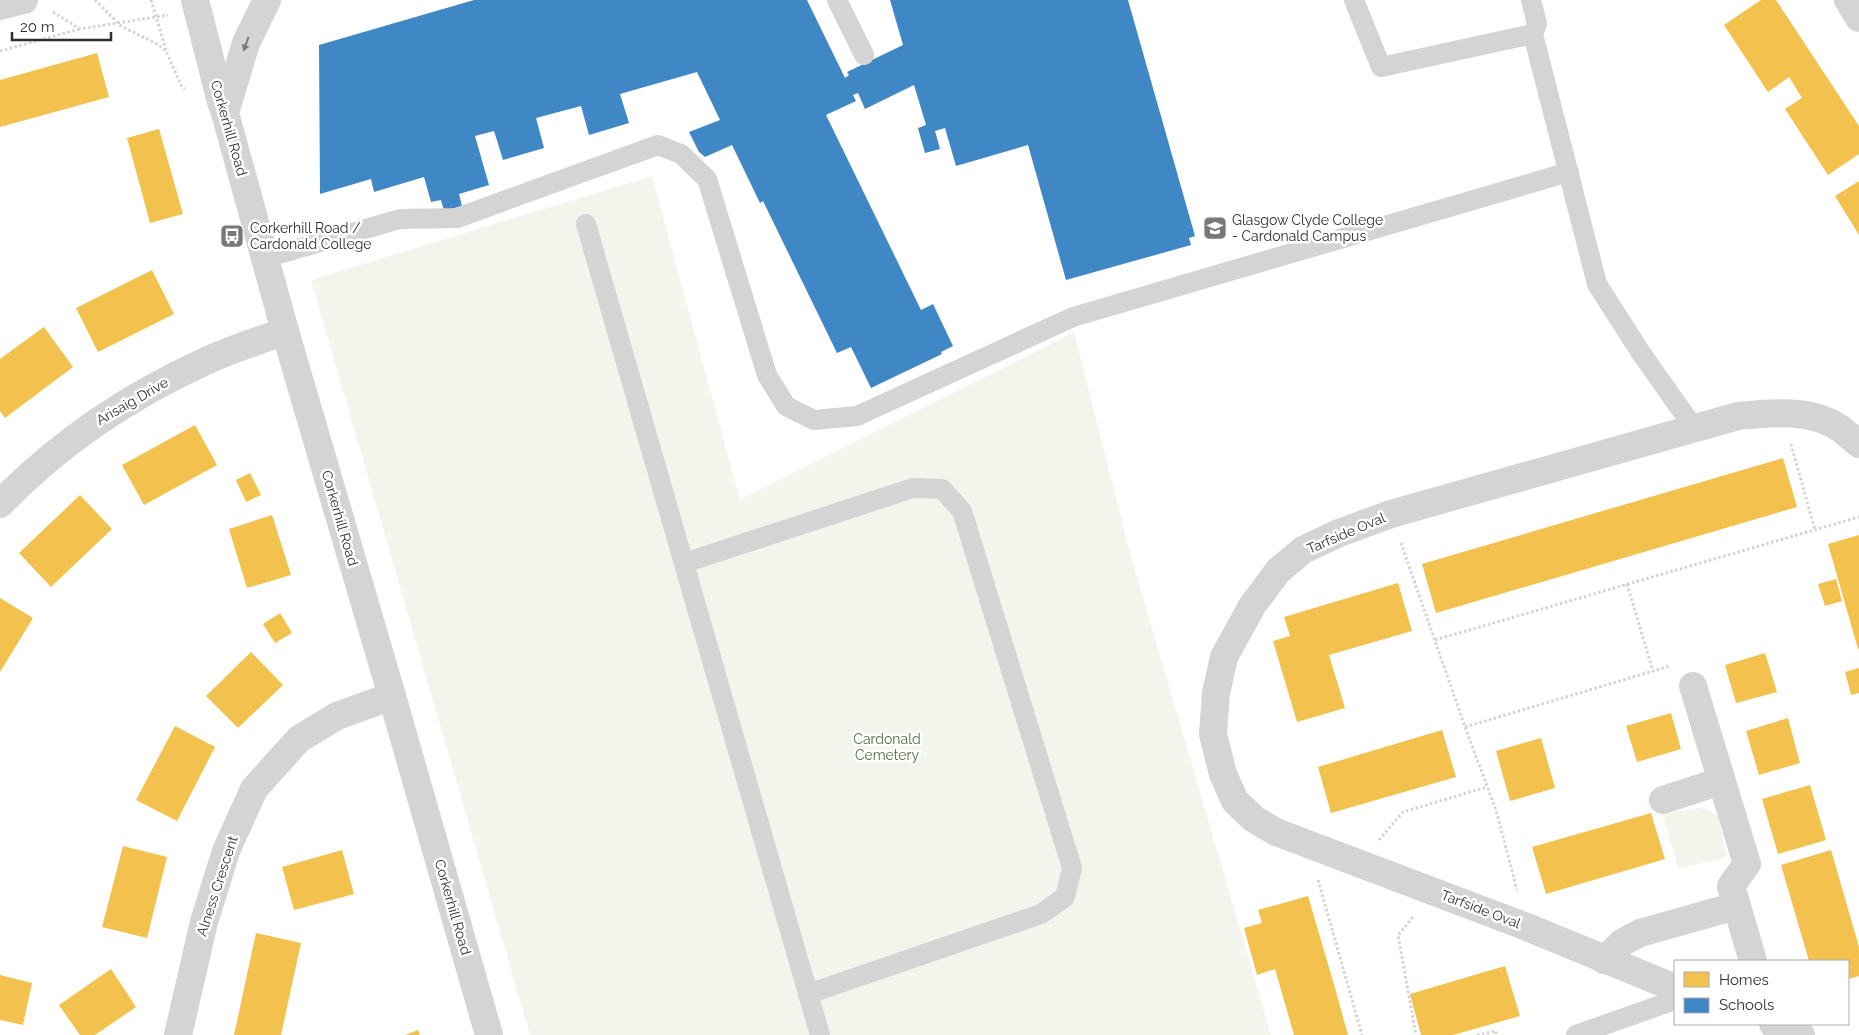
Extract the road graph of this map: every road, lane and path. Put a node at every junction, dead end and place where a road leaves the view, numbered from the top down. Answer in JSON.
{"nodes":[{"id":1,"x":24,"y":0,"type":"edge"},
{"id":2,"x":95,"y":0,"type":"edge"},
{"id":3,"x":151,"y":0,"type":"edge"},
{"id":4,"x":267,"y":0,"type":"edge"},
{"id":5,"x":837,"y":0,"type":"edge"},
{"id":6,"x":1354,"y":0,"type":"edge"},
{"id":7,"x":1531,"y":0,"type":"edge"},
{"id":8,"x":1848,"y":0,"type":"edge"},
{"id":9,"x":196,"y":5,"type":"edge"},
{"id":10,"x":0,"y":6,"type":"edge"},
{"id":11,"x":50,"y":10,"type":"dead end"},
{"id":12,"x":157,"y":17,"type":"junction"},
{"id":13,"x":1859,"y":18,"type":"edge"},
{"id":14,"x":117,"y":22,"type":"junction"},
{"id":15,"x":80,"y":29,"type":"junction"},
{"id":16,"x":1533,"y":34,"type":"junction"},
{"id":17,"x":166,"y":50,"type":"junction"},
{"id":18,"x":0,"y":51,"type":"edge"},
{"id":19,"x":864,"y":55,"type":"dead end"},
{"id":20,"x":223,"y":108,"type":"junction"},
{"id":21,"x":1568,"y":172,"type":"junction"},
{"id":22,"x":586,"y":224,"type":"dead end"},
{"id":23,"x":265,"y":258,"type":"junction"},
{"id":24,"x":285,"y":331,"type":"junction"},
{"id":25,"x":1782,"y":412,"type":"junction"},
{"id":26,"x":1694,"y":428,"type":"junction"},
{"id":27,"x":1859,"y":444,"type":"edge"},
{"id":28,"x":0,"y":504,"type":"edge"},
{"id":29,"x":1391,"y":514,"type":"junction"},
{"id":30,"x":1859,"y":517,"type":"edge"},
{"id":31,"x":1815,"y":530,"type":"junction"},
{"id":32,"x":684,"y":563,"type":"junction"},
{"id":33,"x":1627,"y":584,"type":"junction"},
{"id":34,"x":1435,"y":640,"type":"junction"},
{"id":35,"x":1653,"y":671,"type":"junction"},
{"id":36,"x":1693,"y":686,"type":"joint"},
{"id":37,"x":392,"y":696,"type":"junction"},
{"id":38,"x":1464,"y":727,"type":"junction"},
{"id":39,"x":1721,"y":781,"type":"junction"},
{"id":40,"x":1487,"y":787,"type":"junction"},
{"id":41,"x":1663,"y":800,"type":"dead end"},
{"id":42,"x":1313,"y":845,"type":"junction"},
{"id":43,"x":1360,"y":863,"type":"junction"},
{"id":44,"x":1434,"y":891,"type":"junction"},
{"id":45,"x":1736,"y":906,"type":"junction"},
{"id":46,"x":1527,"y":927,"type":"junction"},
{"id":47,"x":1604,"y":960,"type":"junction"},
{"id":48,"x":1753,"y":960,"type":"edge"},
{"id":49,"x":1674,"y":988,"type":"edge"},
{"id":50,"x":808,"y":994,"type":"junction"},
{"id":51,"x":1674,"y":1000,"type":"edge"},
{"id":52,"x":1776,"y":1025,"type":"edge"},
{"id":53,"x":178,"y":1035,"type":"edge"},
{"id":54,"x":489,"y":1035,"type":"edge"},
{"id":55,"x":820,"y":1035,"type":"edge"},
{"id":56,"x":1362,"y":1035,"type":"edge"},
{"id":57,"x":1416,"y":1035,"type":"edge"},
{"id":58,"x":1478,"y":1035,"type":"edge"},
{"id":59,"x":1496,"y":1035,"type":"edge"},
{"id":60,"x":1576,"y":1035,"type":"edge"},
{"id":61,"x":1801,"y":1035,"type":"edge"}],
"edges":[{"from":1,"to":10,"type":"street"},
{"from":2,"to":14,"type":"path"},
{"from":3,"to":12,"type":"path"},
{"from":4,"to":20,"type":"street","one_way":true},
{"from":5,"to":19,"type":"lane"},
{"from":6,"to":16,"type":"lane"},
{"from":7,"to":16,"type":"lane"},
{"from":8,"to":13,"type":"street"},
{"from":9,"to":12,"type":"path"},
{"from":9,"to":20,"type":"street","name":"Corkerhill Road"},
{"from":11,"to":15,"type":"path"},
{"from":12,"to":14,"type":"path"},
{"from":12,"to":17,"type":"path"},
{"from":14,"to":15,"type":"path"},
{"from":14,"to":17,"type":"path"},
{"from":15,"to":18,"type":"path"},
{"from":16,"to":21,"type":"lane"},
{"from":17,"to":20,"type":"path"},
{"from":20,"to":23,"type":"street","name":"Corkerhill Road"},
{"from":21,"to":23,"type":"lane"},
{"from":21,"to":26,"type":"lane"},
{"from":22,"to":32,"type":"lane"},
{"from":23,"to":24,"type":"street","name":"Corkerhill Road"},
{"from":24,"to":28,"type":"street","name":"Arisaig Drive"},
{"from":24,"to":37,"type":"street","name":"Corkerhill Road"},
{"from":25,"to":26,"type":"street","name":"Tarfside Oval"},
{"from":25,"to":27,"type":"street","name":"Tarfside Oval"},
{"from":25,"to":31,"type":"path"},
{"from":26,"to":29,"type":"street","name":"Tarfside Oval"},
{"from":29,"to":34,"type":"path"},
{"from":29,"to":42,"type":"street","name":"Tarfside Oval"},
{"from":30,"to":31,"type":"path"},
{"from":31,"to":33,"type":"path"},
{"from":32,"to":50,"type":"lane"},
{"from":32,"to":50,"type":"lane"},
{"from":33,"to":34,"type":"path"},
{"from":33,"to":35,"type":"path"},
{"from":34,"to":38,"type":"path"},
{"from":35,"to":36,"type":"path"},
{"from":35,"to":38,"type":"path"},
{"from":36,"to":39,"type":"street"},
{"from":37,"to":53,"type":"street","name":"Alness Crescent"},
{"from":37,"to":54,"type":"street","name":"Corkerhill Road"},
{"from":38,"to":40,"type":"path"},
{"from":39,"to":41,"type":"street"},
{"from":39,"to":45,"type":"street"},
{"from":40,"to":43,"type":"path"},
{"from":40,"to":46,"type":"path"},
{"from":42,"to":43,"type":"street","name":"Tarfside Oval"},
{"from":42,"to":56,"type":"path"},
{"from":43,"to":44,"type":"street","name":"Tarfside Oval"},
{"from":44,"to":46,"type":"street","name":"Tarfside Oval"},
{"from":44,"to":57,"type":"path"},
{"from":45,"to":47,"type":"street"},
{"from":45,"to":48,"type":"street"},
{"from":46,"to":47,"type":"street","name":"Tarfside Oval"},
{"from":47,"to":49,"type":"street","name":"Tarfside Oval"},
{"from":50,"to":55,"type":"lane"},
{"from":51,"to":60,"type":"lane"},
{"from":52,"to":61,"type":"street"},
{"from":58,"to":59,"type":"path"}]}
